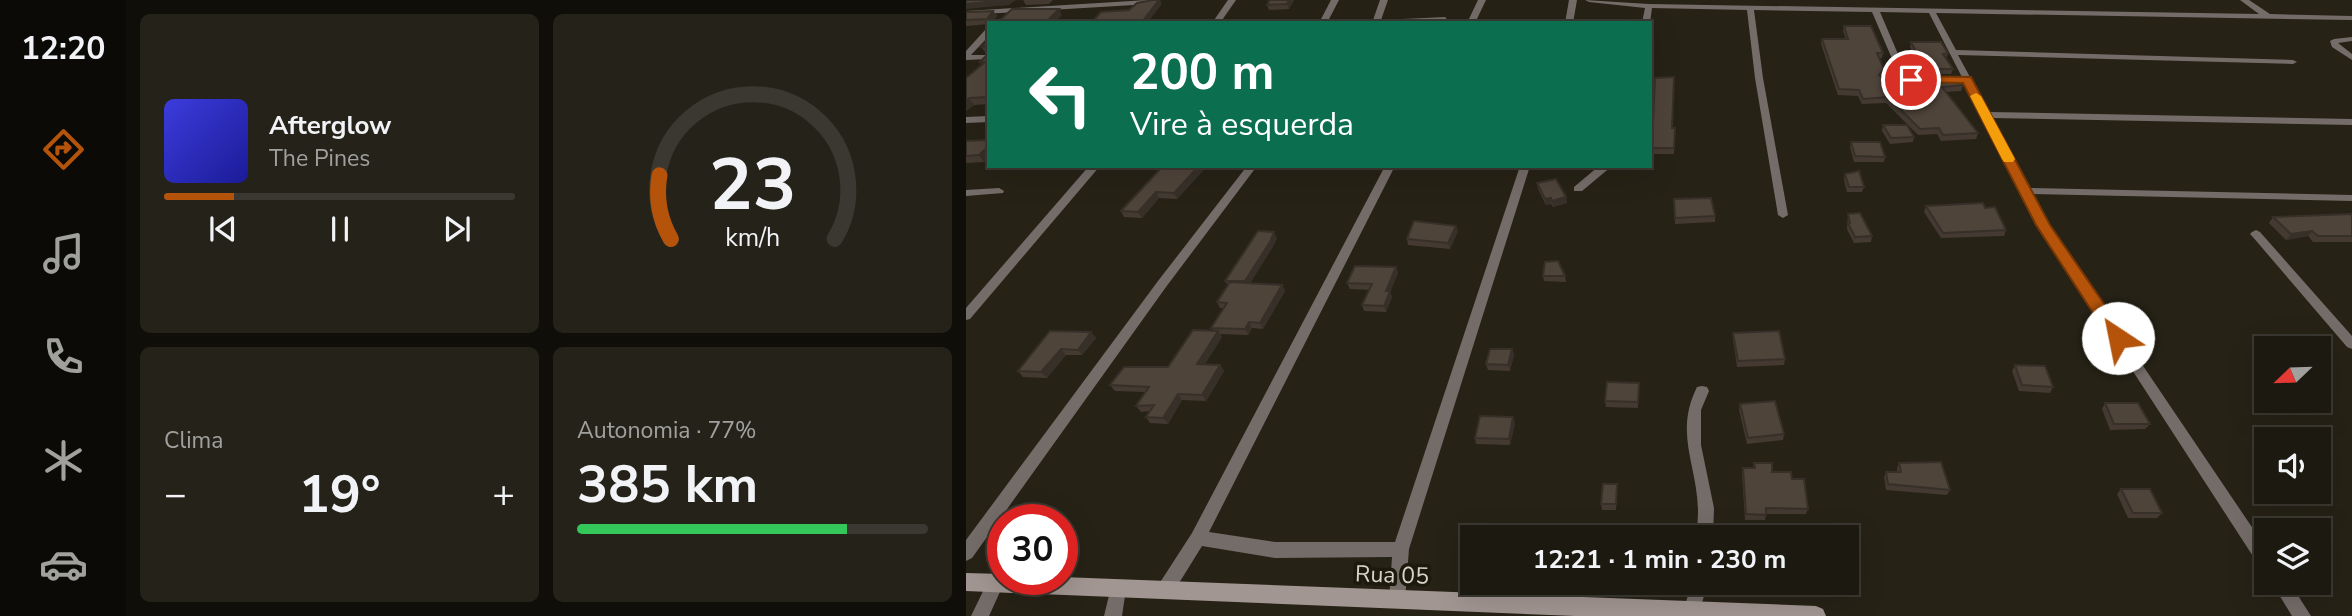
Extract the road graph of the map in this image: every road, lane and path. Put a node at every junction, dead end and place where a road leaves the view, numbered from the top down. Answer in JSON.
{"nodes":[{"id":1,"x":1024,"y":0,"type":"edge"},
{"id":2,"x":1232,"y":0,"type":"edge"},
{"id":3,"x":1335,"y":0,"type":"edge"},
{"id":4,"x":1384,"y":0,"type":"edge"},
{"id":5,"x":1482,"y":0,"type":"edge"},
{"id":6,"x":1573,"y":0,"type":"edge"},
{"id":7,"x":1589,"y":0,"type":"edge"},
{"id":8,"x":1960,"y":0,"type":"edge"},
{"id":9,"x":2244,"y":0,"type":"edge"},
{"id":10,"x":1156,"y":2,"type":"edge"},
{"id":11,"x":1767,"y":4,"type":"edge"},
{"id":12,"x":1649,"y":6,"type":"junction"},
{"id":13,"x":1750,"y":7,"type":"junction"},
{"id":14,"x":1011,"y":10,"type":"junction"},
{"id":15,"x":1875,"y":10,"type":"junction"},
{"id":16,"x":1932,"y":12,"type":"junction"},
{"id":17,"x":1966,"y":12,"type":"junction"},
{"id":18,"x":966,"y":13,"type":"edge"},
{"id":19,"x":2267,"y":17,"type":"junction"},
{"id":20,"x":2352,"y":18,"type":"edge"},
{"id":21,"x":999,"y":21,"type":"edge"},
{"id":22,"x":1217,"y":21,"type":"edge"},
{"id":23,"x":1324,"y":21,"type":"edge"},
{"id":24,"x":1376,"y":21,"type":"edge"},
{"id":25,"x":1399,"y":21,"type":"edge"},
{"id":26,"x":1446,"y":21,"type":"edge"},
{"id":27,"x":1472,"y":21,"type":"edge"},
{"id":28,"x":1569,"y":21,"type":"edge"},
{"id":29,"x":1646,"y":21,"type":"edge"},
{"id":30,"x":987,"y":33,"type":"edge"},
{"id":31,"x":2352,"y":39,"type":"edge"},
{"id":32,"x":1953,"y":52,"type":"junction"},
{"id":33,"x":966,"y":57,"type":"edge"},
{"id":34,"x":987,"y":57,"type":"edge"},
{"id":35,"x":2352,"y":58,"type":"edge"},
{"id":36,"x":2294,"y":62,"type":"dead end"},
{"id":37,"x":1900,"y":68,"type":"dead end"},
{"id":38,"x":1953,"y":79,"type":"edge"},
{"id":39,"x":1967,"y":79,"type":"junction"},
{"id":40,"x":1985,"y":115,"type":"junction"},
{"id":41,"x":987,"y":118,"type":"edge"},
{"id":42,"x":966,"y":120,"type":"edge"},
{"id":43,"x":2352,"y":122,"type":"edge"},
{"id":44,"x":1093,"y":168,"type":"edge"},
{"id":45,"x":1250,"y":168,"type":"edge"},
{"id":46,"x":1389,"y":168,"type":"edge"},
{"id":47,"x":1524,"y":168,"type":"edge"},
{"id":48,"x":1603,"y":168,"type":"edge"},
{"id":49,"x":1578,"y":189,"type":"dead end"},
{"id":50,"x":999,"y":191,"type":"dead end"},
{"id":51,"x":2025,"y":191,"type":"junction"},
{"id":52,"x":966,"y":193,"type":"edge"},
{"id":53,"x":2352,"y":198,"type":"edge"},
{"id":54,"x":1783,"y":215,"type":"dead end"},
{"id":55,"x":2256,"y":234,"type":"dead end"},
{"id":56,"x":966,"y":316,"type":"edge"},
{"id":57,"x":2352,"y":344,"type":"edge"},
{"id":58,"x":1702,"y":391,"type":"dead end"},
{"id":59,"x":1706,"y":525,"type":"edge"},
{"id":60,"x":1198,"y":538,"type":"junction"},
{"id":61,"x":2254,"y":544,"type":"edge"},
{"id":62,"x":1401,"y":549,"type":"junction"},
{"id":63,"x":966,"y":553,"type":"edge"},
{"id":64,"x":966,"y":582,"type":"edge"},
{"id":65,"x":987,"y":583,"type":"edge"},
{"id":66,"x":1078,"y":587,"type":"edge"},
{"id":67,"x":1118,"y":589,"type":"junction"},
{"id":68,"x":1165,"y":590,"type":"junction"},
{"id":69,"x":989,"y":595,"type":"edge"},
{"id":70,"x":1697,"y":595,"type":"edge"},
{"id":71,"x":2288,"y":595,"type":"edge"},
{"id":72,"x":1397,"y":600,"type":"junction"},
{"id":73,"x":1692,"y":611,"type":"junction"},
{"id":74,"x":980,"y":616,"type":"edge"},
{"id":75,"x":1113,"y":616,"type":"edge"},
{"id":76,"x":1816,"y":616,"type":"edge"},
{"id":77,"x":2302,"y":616,"type":"edge"}],
"edges":[{"from":1,"to":14,"type":"street"},
{"from":2,"to":22,"type":"street"},
{"from":3,"to":23,"type":"street"},
{"from":4,"to":24,"type":"street"},
{"from":5,"to":27,"type":"street"},
{"from":6,"to":28,"type":"street"},
{"from":7,"to":12,"type":"street"},
{"from":8,"to":17,"type":"street"},
{"from":9,"to":19,"type":"street"},
{"from":10,"to":14,"type":"street"},
{"from":11,"to":13,"type":"street"},
{"from":11,"to":15,"type":"street"},
{"from":12,"to":13,"type":"street"},
{"from":12,"to":29,"type":"street"},
{"from":13,"to":54,"type":"street"},
{"from":14,"to":18,"type":"street"},
{"from":14,"to":21,"type":"street"},
{"from":15,"to":16,"type":"street"},
{"from":15,"to":37,"type":"street"},
{"from":16,"to":17,"type":"street"},
{"from":16,"to":32,"type":"street"},
{"from":17,"to":19,"type":"street"},
{"from":19,"to":20,"type":"street"},
{"from":25,"to":26,"type":"street"},
{"from":30,"to":33,"type":"street"},
{"from":31,"to":35,"type":"street"},
{"from":32,"to":36,"type":"street"},
{"from":32,"to":39,"type":"street"},
{"from":33,"to":34,"type":"street"},
{"from":38,"to":39,"type":"street"},
{"from":39,"to":40,"type":"street"},
{"from":40,"to":43,"type":"street"},
{"from":40,"to":51,"type":"street"},
{"from":41,"to":42,"type":"street"},
{"from":44,"to":56,"type":"street"},
{"from":45,"to":63,"type":"street"},
{"from":46,"to":60,"type":"street"},
{"from":47,"to":62,"type":"street"},
{"from":48,"to":49,"type":"street"},
{"from":50,"to":52,"type":"street"},
{"from":51,"to":53,"type":"street"},
{"from":51,"to":61,"type":"street"},
{"from":55,"to":57,"type":"street"},
{"from":58,"to":59,"type":"street"},
{"from":60,"to":62,"type":"street"},
{"from":60,"to":68,"type":"street"},
{"from":62,"to":72,"type":"street"},
{"from":64,"to":65,"type":"street","name":"Rua 05"},
{"from":66,"to":67,"type":"street","name":"Rua 05"},
{"from":67,"to":68,"type":"street","name":"Rua 05"},
{"from":67,"to":75,"type":"street"},
{"from":68,"to":72,"type":"street","name":"Rua 05"},
{"from":69,"to":74,"type":"street"},
{"from":70,"to":73,"type":"street"},
{"from":71,"to":77,"type":"street"},
{"from":72,"to":73,"type":"street","name":"Rua 05"},
{"from":73,"to":76,"type":"street","name":"Rua 05"}]}
